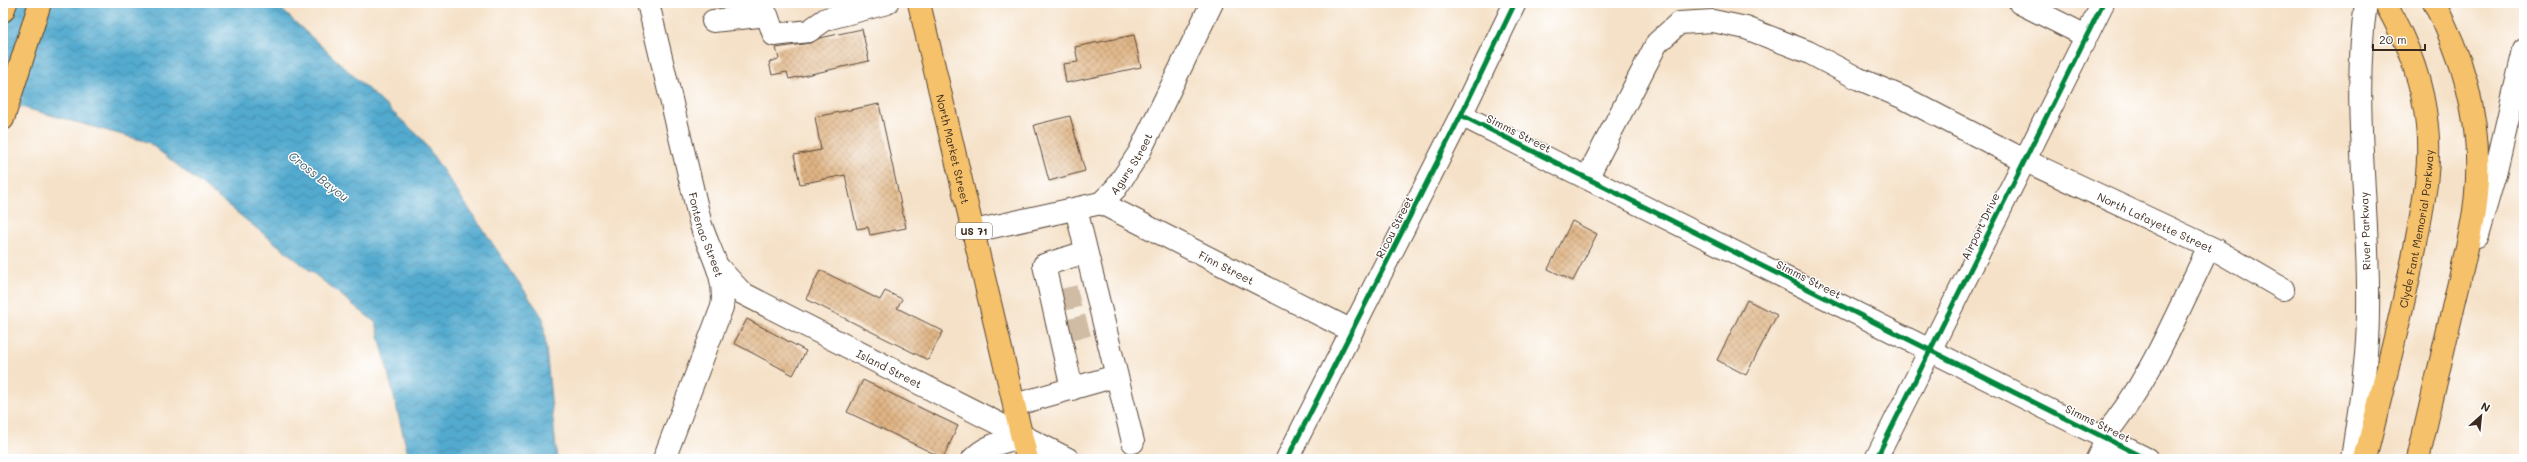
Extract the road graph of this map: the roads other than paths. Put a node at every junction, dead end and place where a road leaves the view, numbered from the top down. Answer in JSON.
{"nodes":[{"id":1,"x":6,"y":3,"type":"edge"},
{"id":2,"x":40,"y":3,"type":"edge"},
{"id":3,"x":648,"y":3,"type":"edge"},
{"id":4,"x":887,"y":3,"type":"edge"},
{"id":5,"x":920,"y":3,"type":"edge"},
{"id":6,"x":1212,"y":3,"type":"edge"},
{"id":7,"x":1515,"y":3,"type":"edge"},
{"id":8,"x":2020,"y":3,"type":"edge"},
{"id":9,"x":2103,"y":3,"type":"edge"},
{"id":10,"x":2366,"y":3,"type":"edge"},
{"id":11,"x":2385,"y":3,"type":"edge"},
{"id":12,"x":2434,"y":3,"type":"edge"},
{"id":13,"x":771,"y":9,"type":"edge"},
{"id":14,"x":3,"y":11,"type":"edge"},
{"id":15,"x":713,"y":21,"type":"dead end"},
{"id":16,"x":2086,"y":36,"type":"junction"},
{"id":17,"x":2524,"y":50,"type":"edge"},
{"id":18,"x":1461,"y":115,"type":"junction"},
{"id":19,"x":3,"y":119,"type":"edge"},
{"id":20,"x":2024,"y":160,"type":"junction"},
{"id":21,"x":1587,"y":178,"type":"junction"},
{"id":22,"x":1101,"y":203,"type":"junction"},
{"id":23,"x":1076,"y":208,"type":"junction"},
{"id":24,"x":974,"y":231,"type":"junction"},
{"id":25,"x":2209,"y":247,"type":"junction"},
{"id":26,"x":1086,"y":252,"type":"junction"},
{"id":27,"x":719,"y":268,"type":"junction"},
{"id":28,"x":2284,"y":289,"type":"dead end"},
{"id":29,"x":1073,"y":298,"type":"junction"},
{"id":30,"x":1080,"y":327,"type":"junction"},
{"id":31,"x":1352,"y":332,"type":"junction"},
{"id":32,"x":2445,"y":344,"type":"junction"},
{"id":33,"x":1930,"y":351,"type":"junction"},
{"id":34,"x":1116,"y":376,"type":"junction"},
{"id":35,"x":1072,"y":389,"type":"junction"},
{"id":36,"x":1014,"y":406,"type":"junction"},
{"id":37,"x":1021,"y":437,"type":"junction"},
{"id":38,"x":2105,"y":438,"type":"junction"},
{"id":39,"x":1133,"y":442,"type":"dead end"},
{"id":40,"x":664,"y":459,"type":"edge"},
{"id":41,"x":973,"y":459,"type":"edge"},
{"id":42,"x":1027,"y":459,"type":"edge"},
{"id":43,"x":1068,"y":459,"type":"edge"},
{"id":44,"x":1287,"y":459,"type":"edge"},
{"id":45,"x":1876,"y":459,"type":"edge"},
{"id":46,"x":2097,"y":459,"type":"edge"},
{"id":47,"x":2147,"y":459,"type":"edge"},
{"id":48,"x":2352,"y":459,"type":"edge"},
{"id":49,"x":2366,"y":459,"type":"edge"},
{"id":50,"x":2418,"y":459,"type":"edge"}],
"edges":[{"from":1,"to":14,"type":"main road"},
{"from":2,"to":19,"type":"main road"},
{"from":3,"to":27,"type":"street","name":"Fontenac Street"},
{"from":4,"to":13,"type":"street"},
{"from":5,"to":24,"type":"main road","name":"North Market Street","number":"US 71"},
{"from":6,"to":22,"type":"street","name":"Agurs Street"},
{"from":7,"to":18,"type":"street","name":"Ricou Street"},
{"from":8,"to":16,"type":"street"},
{"from":9,"to":16,"type":"street","name":"Airport Drive"},
{"from":10,"to":48,"type":"street","name":"River Parkway"},
{"from":11,"to":49,"type":"main road","name":"Clyde Fant Memorial Parkway"},
{"from":12,"to":32,"type":"main road"},
{"from":13,"to":15,"type":"street"},
{"from":16,"to":20,"type":"street","name":"Airport Drive"},
{"from":17,"to":32,"type":"street"},
{"from":18,"to":21,"type":"street","name":"Simms Street"},
{"from":18,"to":31,"type":"street","name":"Ricou Street"},
{"from":20,"to":21,"type":"street","name":"North Lafayette Street"},
{"from":20,"to":25,"type":"street","name":"North Lafayette Street"},
{"from":20,"to":33,"type":"street","name":"Airport Drive"},
{"from":21,"to":33,"type":"street","name":"Simms Street"},
{"from":22,"to":23,"type":"street","name":"Agurs Street"},
{"from":22,"to":31,"type":"street","name":"Finn Street"},
{"from":23,"to":24,"type":"street","name":"Agurs Street"},
{"from":23,"to":26,"type":"street"},
{"from":24,"to":36,"type":"main road","name":"North Market Street","number":"US 71"},
{"from":25,"to":28,"type":"street","name":"North Lafayette Street"},
{"from":25,"to":38,"type":"street"},
{"from":26,"to":29,"type":"street"},
{"from":26,"to":29,"type":"street"},
{"from":27,"to":37,"type":"street","name":"Island Street"},
{"from":27,"to":40,"type":"street","name":"Fontenac Street"},
{"from":29,"to":30,"type":"street"},
{"from":29,"to":30,"type":"street"},
{"from":30,"to":34,"type":"street"},
{"from":30,"to":35,"type":"street"},
{"from":31,"to":44,"type":"street","name":"Ricou Street"},
{"from":32,"to":50,"type":"main road"},
{"from":33,"to":38,"type":"street","name":"Simms Street"},
{"from":33,"to":45,"type":"street","name":"Airport Drive"},
{"from":34,"to":35,"type":"street"},
{"from":34,"to":39,"type":"street"},
{"from":35,"to":36,"type":"street"},
{"from":36,"to":37,"type":"main road","name":"North Market Street","number":"US 71"},
{"from":37,"to":41,"type":"street"},
{"from":37,"to":42,"type":"main road","name":"North Market Street","number":"US 71"},
{"from":37,"to":43,"type":"street","name":"Island Street"},
{"from":38,"to":46,"type":"street"},
{"from":38,"to":47,"type":"street","name":"Simms Street"}]}
